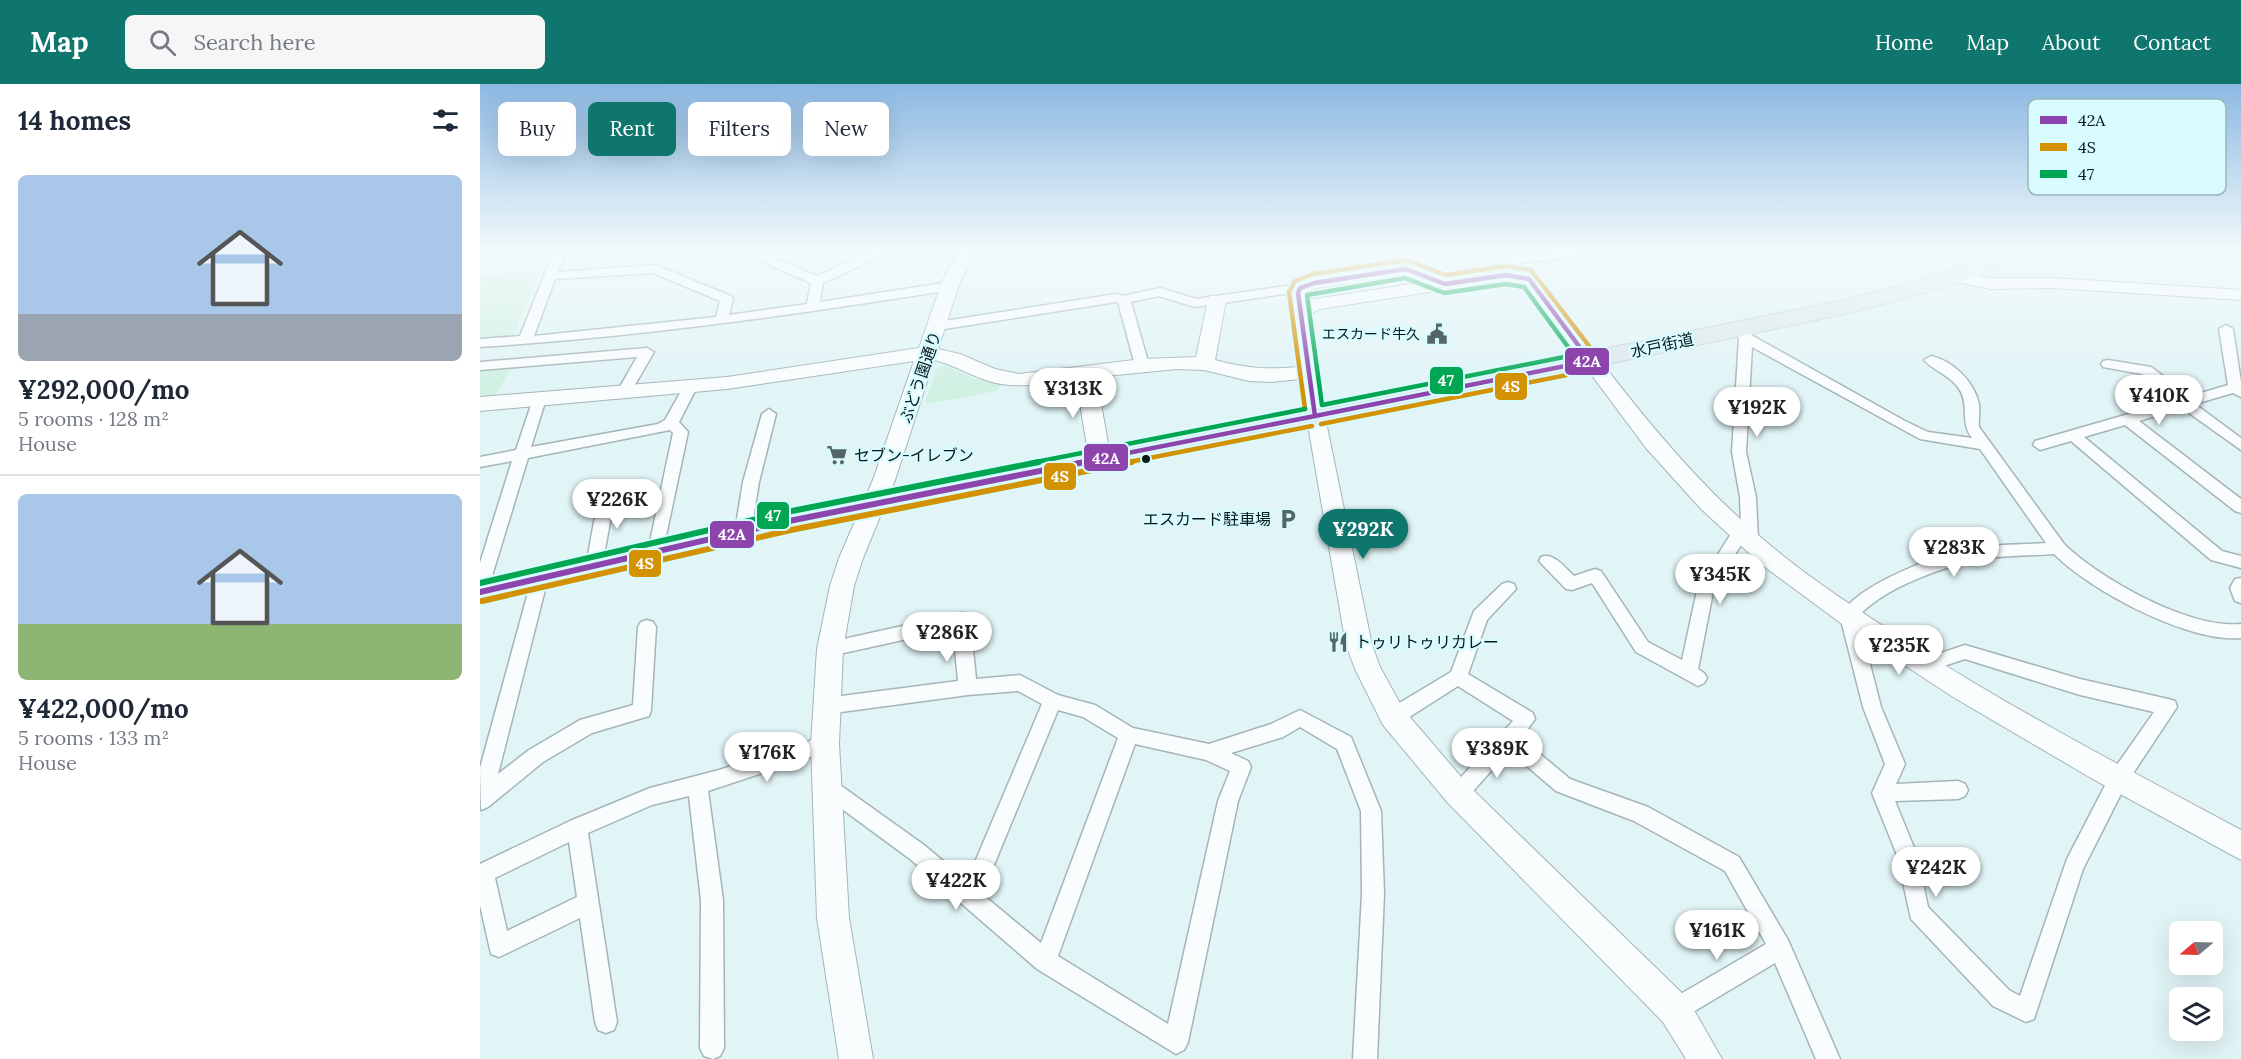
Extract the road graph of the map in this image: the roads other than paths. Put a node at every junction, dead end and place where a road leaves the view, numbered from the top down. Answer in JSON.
{"nodes":[{"id":1,"x":542,"y":296,"type":"edge"},
{"id":2,"x":721,"y":296,"type":"edge"},
{"id":3,"x":815,"y":296,"type":"edge"},
{"id":4,"x":885,"y":296,"type":"edge"},
{"id":5,"x":947,"y":296,"type":"edge"},
{"id":6,"x":1131,"y":296,"type":"edge"},
{"id":7,"x":1173,"y":296,"type":"edge"},
{"id":8,"x":1241,"y":296,"type":"edge"},
{"id":9,"x":1299,"y":296,"type":"edge"},
{"id":10,"x":1355,"y":296,"type":"edge"},
{"id":11,"x":1541,"y":296,"type":"edge"},
{"id":12,"x":1884,"y":296,"type":"edge"},
{"id":13,"x":1124,"y":300,"type":"junction"},
{"id":14,"x":1217,"y":300,"type":"junction"},
{"id":15,"x":813,"y":308,"type":"junction"},
{"id":16,"x":1302,"y":312,"type":"junction"},
{"id":17,"x":721,"y":321,"type":"junction"},
{"id":18,"x":938,"y":326,"type":"junction"},
{"id":19,"x":2226,"y":329,"type":"dead end"},
{"id":20,"x":1742,"y":333,"type":"junction"},
{"id":21,"x":525,"y":341,"type":"junction"},
{"id":22,"x":480,"y":343,"type":"edge"},
{"id":23,"x":928,"y":353,"type":"junction"},
{"id":24,"x":1931,"y":360,"type":"dead end"},
{"id":25,"x":1590,"y":361,"type":"junction"},
{"id":26,"x":1204,"y":364,"type":"junction"},
{"id":27,"x":2108,"y":364,"type":"dead end"},
{"id":28,"x":1142,"y":365,"type":"junction"},
{"id":29,"x":480,"y":366,"type":"edge"},
{"id":30,"x":1309,"y":372,"type":"junction"},
{"id":31,"x":1084,"y":373,"type":"junction"},
{"id":32,"x":690,"y":387,"type":"junction"},
{"id":33,"x":2239,"y":389,"type":"edge"},
{"id":34,"x":624,"y":392,"type":"junction"},
{"id":35,"x":539,"y":399,"type":"junction"},
{"id":36,"x":2186,"y":402,"type":"junction"},
{"id":37,"x":480,"y":404,"type":"edge"},
{"id":38,"x":769,"y":414,"type":"dead end"},
{"id":39,"x":1315,"y":417,"type":"junction"},
{"id":40,"x":2126,"y":418,"type":"junction"},
{"id":41,"x":671,"y":423,"type":"junction"},
{"id":42,"x":2074,"y":436,"type":"junction"},
{"id":43,"x":1983,"y":445,"type":"junction"},
{"id":44,"x":2040,"y":445,"type":"dead end"},
{"id":45,"x":2241,"y":445,"type":"edge"},
{"id":46,"x":522,"y":454,"type":"junction"},
{"id":47,"x":1100,"y":459,"type":"junction"},
{"id":48,"x":480,"y":462,"type":"edge"},
{"id":49,"x":608,"y":489,"type":"dead end"},
{"id":50,"x":875,"y":504,"type":"junction"},
{"id":51,"x":2241,"y":507,"type":"edge"},
{"id":52,"x":743,"y":531,"type":"junction"},
{"id":53,"x":1745,"y":537,"type":"junction"},
{"id":54,"x":2058,"y":548,"type":"junction"},
{"id":55,"x":656,"y":551,"type":"junction"},
{"id":56,"x":1547,"y":561,"type":"dead end"},
{"id":57,"x":2241,"y":562,"type":"edge"},
{"id":58,"x":594,"y":566,"type":"junction"},
{"id":59,"x":540,"y":578,"type":"junction"},
{"id":60,"x":2241,"y":584,"type":"edge"},
{"id":61,"x":1509,"y":589,"type":"dead end"},
{"id":62,"x":480,"y":590,"type":"edge"},
{"id":63,"x":2241,"y":596,"type":"edge"},
{"id":64,"x":1849,"y":616,"type":"junction"},
{"id":65,"x":647,"y":627,"type":"dead end"},
{"id":66,"x":2241,"y":631,"type":"edge"},
{"id":67,"x":830,"y":649,"type":"junction"},
{"id":68,"x":1923,"y":666,"type":"junction"},
{"id":69,"x":1458,"y":676,"type":"junction"},
{"id":70,"x":968,"y":687,"type":"junction"},
{"id":71,"x":1053,"y":701,"type":"junction"},
{"id":72,"x":826,"y":706,"type":"junction"},
{"id":73,"x":1393,"y":717,"type":"junction"},
{"id":74,"x":1129,"y":735,"type":"junction"},
{"id":75,"x":1509,"y":739,"type":"junction"},
{"id":76,"x":825,"y":744,"type":"junction"},
{"id":77,"x":1209,"y":752,"type":"junction"},
{"id":78,"x":2119,"y":778,"type":"junction"},
{"id":79,"x":698,"y":785,"type":"junction"},
{"id":80,"x":826,"y":786,"type":"junction"},
{"id":81,"x":1958,"y":790,"type":"dead end"},
{"id":82,"x":1882,"y":793,"type":"junction"},
{"id":83,"x":1458,"y":795,"type":"junction"},
{"id":84,"x":481,"y":801,"type":"edge"},
{"id":85,"x":577,"y":828,"type":"junction"},
{"id":86,"x":2241,"y":846,"type":"edge"},
{"id":87,"x":482,"y":874,"type":"edge"},
{"id":88,"x":970,"y":898,"type":"junction"},
{"id":89,"x":588,"y":903,"type":"junction"},
{"id":90,"x":1780,"y":948,"type":"junction"},
{"id":91,"x":1045,"y":960,"type":"junction"},
{"id":92,"x":1675,"y":1010,"type":"junction"},
{"id":93,"x":606,"y":1022,"type":"dead end"},
{"id":94,"x":712,"y":1048,"type":"dead end"},
{"id":95,"x":856,"y":1059,"type":"edge"},
{"id":96,"x":1365,"y":1059,"type":"edge"},
{"id":97,"x":1705,"y":1059,"type":"edge"},
{"id":98,"x":1828,"y":1059,"type":"edge"}],
"edges":[{"from":1,"to":21,"type":"street"},
{"from":2,"to":17,"type":"street"},
{"from":3,"to":15,"type":"street"},
{"from":4,"to":15,"type":"street"},
{"from":5,"to":18,"type":"street","name":"ぶどう園通り"},
{"from":6,"to":13,"type":"street"},
{"from":7,"to":14,"type":"street"},
{"from":8,"to":14,"type":"street"},
{"from":9,"to":16,"type":"street"},
{"from":10,"to":16,"type":"street"},
{"from":11,"to":25,"type":"street"},
{"from":12,"to":20,"type":"highway","name":"水戸街道"},
{"from":13,"to":18,"type":"street"},
{"from":13,"to":28,"type":"street"},
{"from":14,"to":26,"type":"street"},
{"from":15,"to":17,"type":"street"},
{"from":16,"to":30,"type":"street"},
{"from":17,"to":21,"type":"street"},
{"from":18,"to":23,"type":"street","name":"ぶどう園通り"},
{"from":19,"to":33,"type":"street"},
{"from":20,"to":25,"type":"highway","name":"水戸街道"},
{"from":20,"to":43,"type":"street"},
{"from":20,"to":53,"type":"street"},
{"from":21,"to":22,"type":"street"},
{"from":23,"to":31,"type":"street"},
{"from":23,"to":32,"type":"street"},
{"from":23,"to":50,"type":"street","name":"ぶどう園通り"},
{"from":24,"to":43,"type":"street"},
{"from":25,"to":39,"type":"highway","name":"水戸街道"},
{"from":25,"to":53,"type":"street"},
{"from":26,"to":28,"type":"street"},
{"from":26,"to":30,"type":"street"},
{"from":27,"to":36,"type":"street"},
{"from":28,"to":31,"type":"street"},
{"from":29,"to":34,"type":"street"},
{"from":30,"to":39,"type":"street"},
{"from":31,"to":47,"type":"street"},
{"from":32,"to":34,"type":"street"},
{"from":32,"to":41,"type":"street"},
{"from":33,"to":36,"type":"street"},
{"from":34,"to":35,"type":"street"},
{"from":35,"to":37,"type":"street"},
{"from":35,"to":46,"type":"street"},
{"from":36,"to":40,"type":"street"},
{"from":36,"to":45,"type":"street"},
{"from":38,"to":52,"type":"street"},
{"from":39,"to":47,"type":"highway","name":"水戸街道"},
{"from":39,"to":73,"type":"street"},
{"from":40,"to":42,"type":"street"},
{"from":40,"to":51,"type":"street"},
{"from":41,"to":46,"type":"street"},
{"from":41,"to":55,"type":"street"},
{"from":42,"to":44,"type":"street"},
{"from":42,"to":57,"type":"street"},
{"from":43,"to":54,"type":"street"},
{"from":46,"to":48,"type":"street"},
{"from":46,"to":62,"type":"street"},
{"from":47,"to":50,"type":"highway","name":"水戸街道"},
{"from":49,"to":58,"type":"street"},
{"from":50,"to":52,"type":"highway","name":"水戸街道"},
{"from":50,"to":67,"type":"street","name":"ぶどう園通り"},
{"from":52,"to":55,"type":"highway","name":"水戸街道"},
{"from":53,"to":56,"type":"street"},
{"from":53,"to":64,"type":"street"},
{"from":54,"to":64,"type":"street"},
{"from":54,"to":66,"type":"street"},
{"from":55,"to":58,"type":"highway","name":"水戸街道"},
{"from":58,"to":59,"type":"highway","name":"水戸街道"},
{"from":59,"to":62,"type":"highway","name":"水戸街道"},
{"from":59,"to":84,"type":"street"},
{"from":60,"to":63,"type":"street"},
{"from":61,"to":69,"type":"street"},
{"from":64,"to":68,"type":"street"},
{"from":64,"to":82,"type":"street"},
{"from":65,"to":84,"type":"street"},
{"from":67,"to":70,"type":"street"},
{"from":67,"to":72,"type":"street","name":"ぶどう園通り"},
{"from":68,"to":78,"type":"street"},
{"from":68,"to":78,"type":"street"},
{"from":69,"to":73,"type":"street"},
{"from":69,"to":75,"type":"street"},
{"from":70,"to":71,"type":"street"},
{"from":70,"to":72,"type":"street"},
{"from":71,"to":74,"type":"street"},
{"from":71,"to":88,"type":"street"},
{"from":72,"to":76,"type":"street","name":"ぶどう園通り"},
{"from":73,"to":83,"type":"street"},
{"from":74,"to":77,"type":"street"},
{"from":74,"to":91,"type":"street"},
{"from":75,"to":83,"type":"street"},
{"from":75,"to":90,"type":"street"},
{"from":76,"to":79,"type":"street"},
{"from":76,"to":80,"type":"street","name":"ぶどう園通り"},
{"from":77,"to":91,"type":"street"},
{"from":77,"to":96,"type":"street"},
{"from":78,"to":82,"type":"street"},
{"from":78,"to":86,"type":"street"},
{"from":79,"to":85,"type":"street"},
{"from":79,"to":94,"type":"street"},
{"from":80,"to":88,"type":"street"},
{"from":80,"to":95,"type":"street","name":"ぶどう園通り"},
{"from":81,"to":82,"type":"street"},
{"from":83,"to":92,"type":"street"},
{"from":85,"to":87,"type":"street"},
{"from":85,"to":89,"type":"street"},
{"from":87,"to":89,"type":"street"},
{"from":88,"to":91,"type":"street"},
{"from":89,"to":93,"type":"street"},
{"from":90,"to":92,"type":"street"},
{"from":90,"to":98,"type":"street"},
{"from":92,"to":97,"type":"street"}]}
